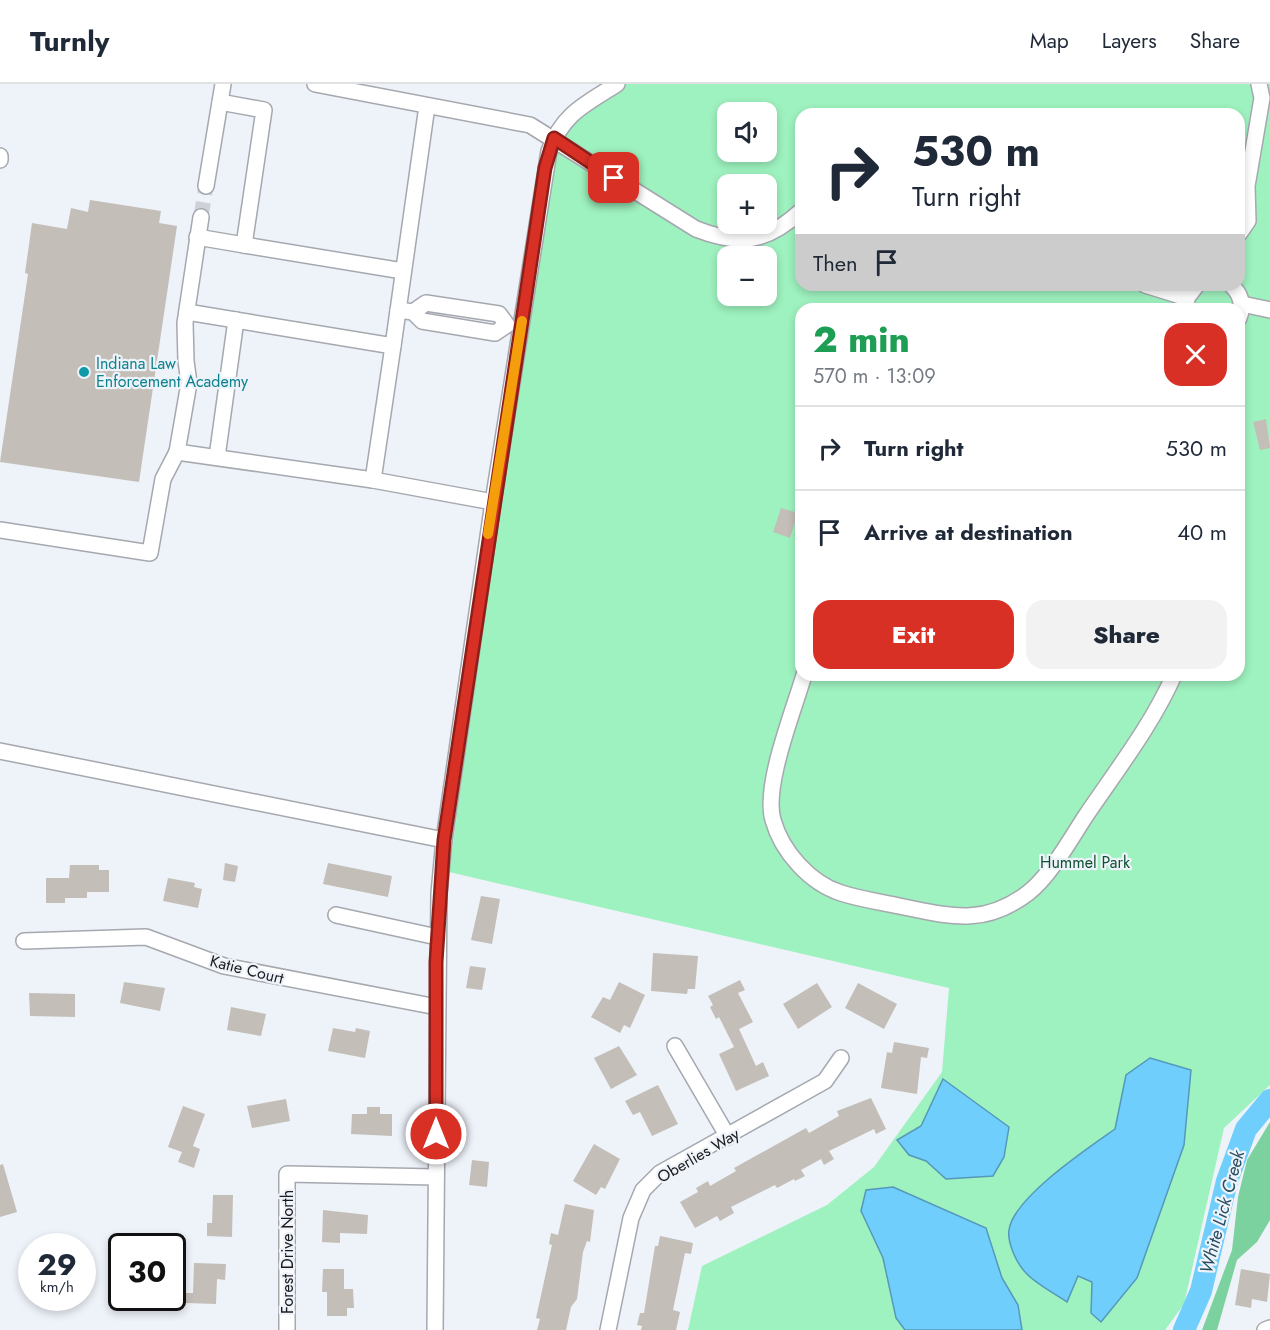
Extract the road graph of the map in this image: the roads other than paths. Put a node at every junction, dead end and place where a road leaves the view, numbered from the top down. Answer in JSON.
{"nodes":[{"id":1,"x":223,"y":84,"type":"edge"},
{"id":2,"x":315,"y":84,"type":"edge"},
{"id":3,"x":617,"y":84,"type":"edge"},
{"id":4,"x":1259,"y":84,"type":"edge"},
{"id":5,"x":220,"y":102,"type":"junction"},
{"id":6,"x":427,"y":106,"type":"junction"},
{"id":7,"x":554,"y":138,"type":"junction"},
{"id":8,"x":206,"y":186,"type":"tunnel mouth"},
{"id":9,"x":795,"y":215,"type":"edge"},
{"id":10,"x":201,"y":217,"type":"tunnel mouth"},
{"id":11,"x":1245,"y":225,"type":"edge"},
{"id":12,"x":197,"y":237,"type":"junction"},
{"id":13,"x":244,"y":245,"type":"junction"},
{"id":14,"x":403,"y":271,"type":"junction"},
{"id":15,"x":1158,"y":291,"type":"edge"},
{"id":16,"x":1185,"y":303,"type":"edge"},
{"id":17,"x":398,"y":310,"type":"junction"},
{"id":18,"x":1270,"y":310,"type":"edge"},
{"id":19,"x":1245,"y":311,"type":"edge"},
{"id":20,"x":186,"y":312,"type":"junction"},
{"id":21,"x":236,"y":321,"type":"junction"},
{"id":22,"x":514,"y":326,"type":"junction"},
{"id":23,"x":393,"y":346,"type":"junction"},
{"id":24,"x":177,"y":452,"type":"junction"},
{"id":25,"x":218,"y":458,"type":"junction"},
{"id":26,"x":374,"y":480,"type":"junction"},
{"id":27,"x":493,"y":502,"type":"junction"},
{"id":28,"x":0,"y":530,"type":"edge"},
{"id":29,"x":802,"y":681,"type":"edge"},
{"id":30,"x":1171,"y":681,"type":"edge"},
{"id":31,"x":0,"y":751,"type":"edge"},
{"id":32,"x":444,"y":840,"type":"junction"},
{"id":33,"x":336,"y":915,"type":"dead end"},
{"id":34,"x":437,"y":937,"type":"junction"},
{"id":35,"x":24,"y":941,"type":"dead end"},
{"id":36,"x":437,"y":1007,"type":"junction"},
{"id":37,"x":675,"y":1046,"type":"dead end"},
{"id":38,"x":841,"y":1058,"type":"dead end"},
{"id":39,"x":729,"y":1137,"type":"junction"},
{"id":40,"x":436,"y":1177,"type":"junction"},
{"id":41,"x":1270,"y":1328,"type":"edge"},
{"id":42,"x":287,"y":1330,"type":"edge"},
{"id":43,"x":435,"y":1330,"type":"edge"},
{"id":44,"x":608,"y":1330,"type":"edge"},
{"id":45,"x":1264,"y":1330,"type":"edge"}],
"edges":[{"from":1,"to":5,"type":"street"},
{"from":2,"to":6,"type":"street"},
{"from":3,"to":7,"type":"street"},
{"from":4,"to":11,"type":"street"},
{"from":5,"to":8,"type":"street"},
{"from":5,"to":13,"type":"street"},
{"from":6,"to":7,"type":"street"},
{"from":6,"to":14,"type":"street"},
{"from":7,"to":9,"type":"street"},
{"from":7,"to":22,"type":"street"},
{"from":10,"to":12,"type":"street"},
{"from":12,"to":13,"type":"street"},
{"from":12,"to":20,"type":"street"},
{"from":13,"to":14,"type":"street"},
{"from":14,"to":17,"type":"street"},
{"from":15,"to":16,"type":"street"},
{"from":17,"to":22,"type":"street"},
{"from":17,"to":23,"type":"street"},
{"from":18,"to":19,"type":"street"},
{"from":20,"to":21,"type":"street"},
{"from":20,"to":24,"type":"street"},
{"from":21,"to":23,"type":"street"},
{"from":21,"to":25,"type":"street"},
{"from":22,"to":27,"type":"street"},
{"from":23,"to":26,"type":"street"},
{"from":24,"to":25,"type":"street"},
{"from":24,"to":28,"type":"street"},
{"from":25,"to":26,"type":"street"},
{"from":26,"to":27,"type":"street"},
{"from":27,"to":32,"type":"street"},
{"from":29,"to":30,"type":"street"},
{"from":31,"to":32,"type":"street"},
{"from":32,"to":34,"type":"street"},
{"from":33,"to":34,"type":"street"},
{"from":34,"to":36,"type":"street"},
{"from":35,"to":36,"type":"street","name":"Katie Court"},
{"from":36,"to":40,"type":"street"},
{"from":37,"to":39,"type":"street"},
{"from":38,"to":39,"type":"street","name":"Oberlies Way"},
{"from":39,"to":44,"type":"street","name":"Oberlies Way"},
{"from":40,"to":42,"type":"street","name":"Forest Drive North"},
{"from":40,"to":43,"type":"street"},
{"from":41,"to":45,"type":"street"}]}
